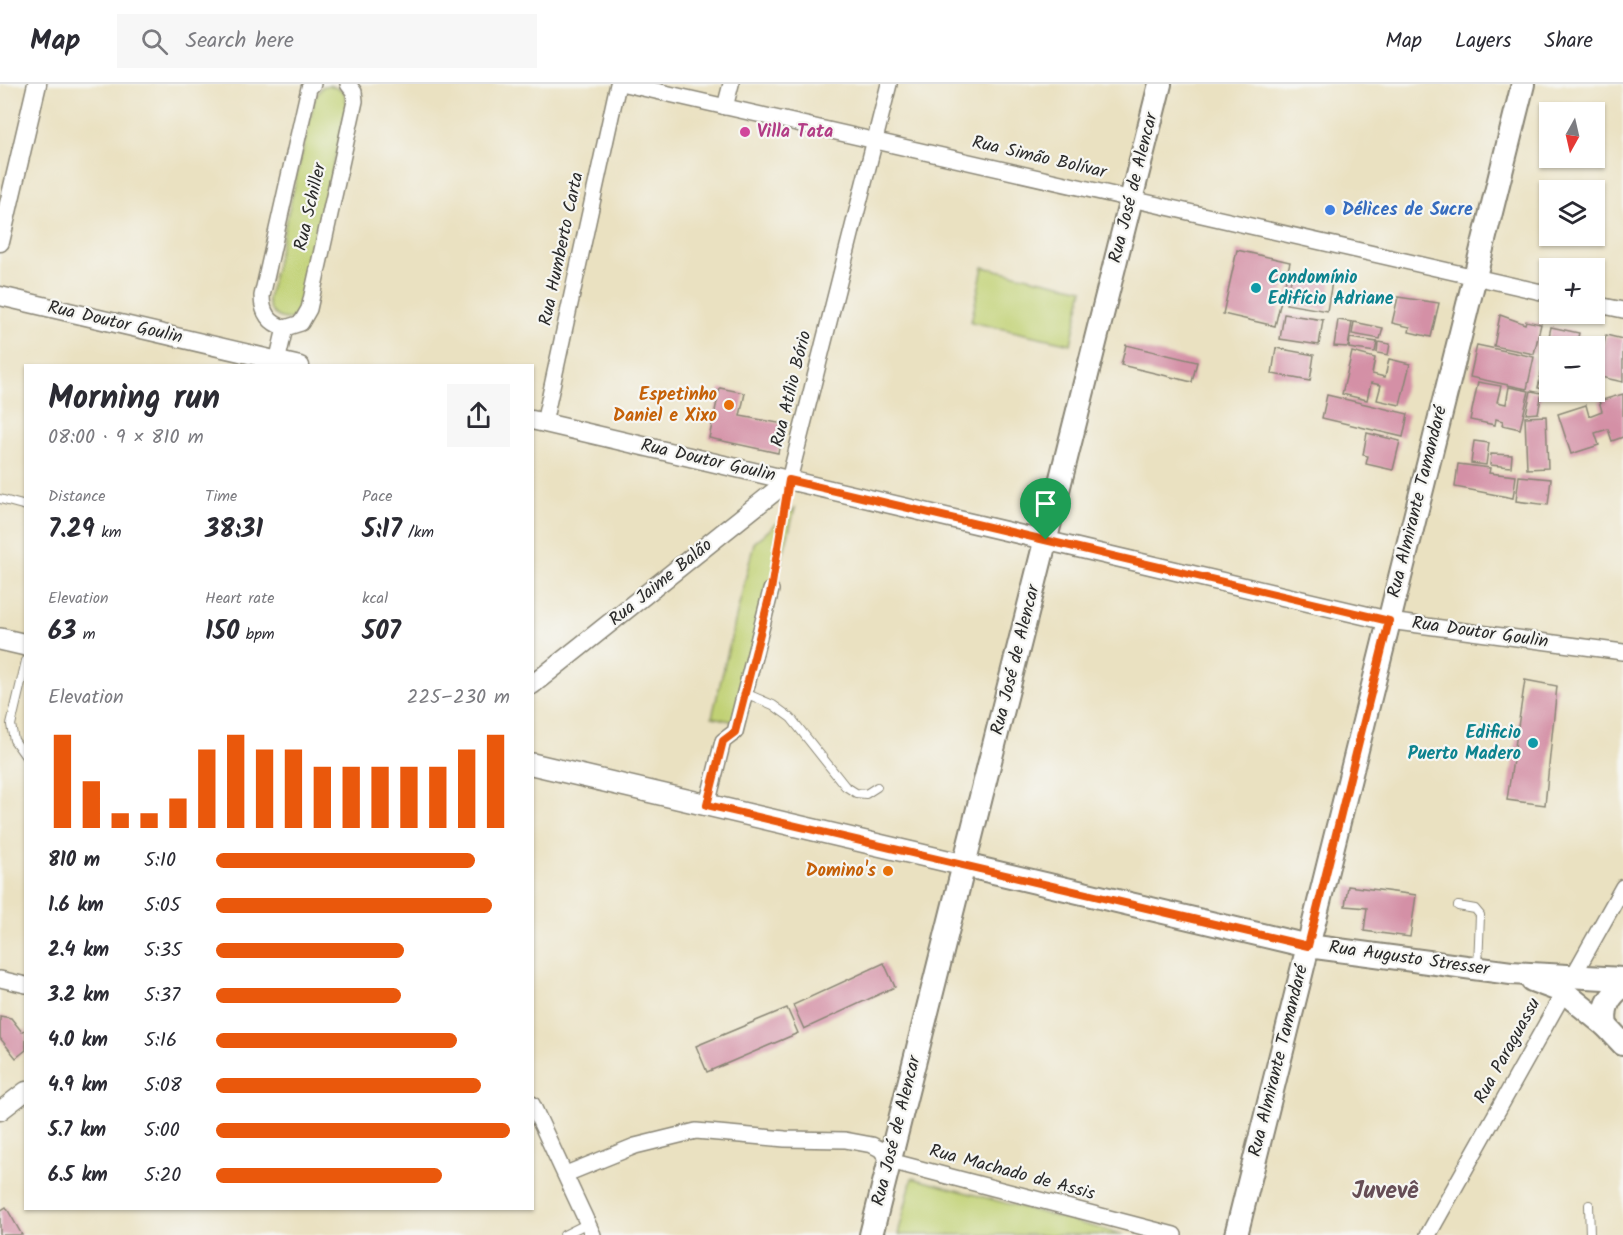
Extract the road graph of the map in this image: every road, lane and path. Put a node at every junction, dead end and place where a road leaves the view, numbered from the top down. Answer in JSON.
{"nodes":[{"id":1,"x":37,"y":84,"type":"edge"},
{"id":2,"x":313,"y":84,"type":"edge"},
{"id":3,"x":348,"y":84,"type":"edge"},
{"id":4,"x":618,"y":84,"type":"edge"},
{"id":5,"x":625,"y":84,"type":"edge"},
{"id":6,"x":731,"y":84,"type":"edge"},
{"id":7,"x":889,"y":84,"type":"edge"},
{"id":8,"x":1160,"y":84,"type":"edge"},
{"id":9,"x":1523,"y":84,"type":"edge"},
{"id":10,"x":725,"y":107,"type":"junction"},
{"id":11,"x":875,"y":141,"type":"junction"},
{"id":12,"x":1131,"y":199,"type":"junction"},
{"id":13,"x":4,"y":210,"type":"edge"},
{"id":14,"x":0,"y":242,"type":"edge"},
{"id":15,"x":1475,"y":277,"type":"junction"},
{"id":16,"x":1539,"y":292,"type":"edge"},
{"id":17,"x":0,"y":296,"type":"edge"},
{"id":18,"x":1605,"y":306,"type":"edge"},
{"id":19,"x":1623,"y":310,"type":"edge"},
{"id":20,"x":285,"y":328,"type":"junction"},
{"id":21,"x":277,"y":363,"type":"edge"},
{"id":22,"x":538,"y":422,"type":"edge"},
{"id":23,"x":789,"y":480,"type":"junction"},
{"id":24,"x":0,"y":499,"type":"edge"},
{"id":25,"x":24,"y":505,"type":"edge"},
{"id":26,"x":1046,"y":540,"type":"junction"},
{"id":27,"x":771,"y":590,"type":"joint"},
{"id":28,"x":1389,"y":621,"type":"junction"},
{"id":29,"x":0,"y":639,"type":"edge"},
{"id":30,"x":24,"y":645,"type":"edge"},
{"id":31,"x":1623,"y":652,"type":"edge"},
{"id":32,"x":24,"y":670,"type":"edge"},
{"id":33,"x":534,"y":684,"type":"edge"},
{"id":34,"x":745,"y":693,"type":"junction"},
{"id":35,"x":24,"y":754,"type":"edge"},
{"id":36,"x":534,"y":764,"type":"edge"},
{"id":37,"x":877,"y":787,"type":"dead end"},
{"id":38,"x":707,"y":805,"type":"junction"},
{"id":39,"x":964,"y":865,"type":"junction"},
{"id":40,"x":1623,"y":887,"type":"edge"},
{"id":41,"x":1458,"y":906,"type":"dead end"},
{"id":42,"x":1308,"y":946,"type":"junction"},
{"id":43,"x":1478,"y":968,"type":"junction"},
{"id":44,"x":0,"y":979,"type":"edge"},
{"id":45,"x":1623,"y":979,"type":"edge"},
{"id":46,"x":1568,"y":984,"type":"junction"},
{"id":47,"x":24,"y":985,"type":"edge"},
{"id":48,"x":1623,"y":986,"type":"edge"},
{"id":49,"x":1606,"y":1026,"type":"junction"},
{"id":50,"x":1623,"y":1044,"type":"edge"},
{"id":51,"x":24,"y":1093,"type":"edge"},
{"id":52,"x":534,"y":1108,"type":"edge"},
{"id":53,"x":0,"y":1111,"type":"edge"},
{"id":54,"x":890,"y":1161,"type":"junction"},
{"id":55,"x":566,"y":1174,"type":"junction"},
{"id":56,"x":1589,"y":1205,"type":"dead end"},
{"id":57,"x":591,"y":1229,"type":"edge"},
{"id":58,"x":564,"y":1235,"type":"edge"},
{"id":59,"x":871,"y":1235,"type":"edge"},
{"id":60,"x":1174,"y":1235,"type":"edge"},
{"id":61,"x":1236,"y":1235,"type":"edge"},
{"id":62,"x":1428,"y":1235,"type":"edge"},
{"id":63,"x":1590,"y":1235,"type":"edge"}],
"edges":[{"from":1,"to":13,"type":"street"},
{"from":2,"to":20,"type":"street","name":"Rua Schiller"},
{"from":3,"to":20,"type":"street","name":"Rua Schiller"},
{"from":4,"to":22,"type":"street","name":"Rua Humberto Carta"},
{"from":5,"to":10,"type":"street","name":"Rua Simão Bolívar"},
{"from":6,"to":10,"type":"street"},
{"from":7,"to":11,"type":"street","name":"Rua Atílio Bório"},
{"from":8,"to":12,"type":"main road","name":"Rua José de Alencar"},
{"from":9,"to":15,"type":"main road","name":"Rua Almirante Tamandaré"},
{"from":10,"to":11,"type":"street","name":"Rua Simão Bolívar"},
{"from":11,"to":12,"type":"street","name":"Rua Simão Bolívar"},
{"from":11,"to":23,"type":"street","name":"Rua Atílio Bório"},
{"from":12,"to":15,"type":"street","name":"Rua Simão Bolívar"},
{"from":12,"to":26,"type":"main road","name":"Rua José de Alencar"},
{"from":13,"to":14,"type":"street"},
{"from":15,"to":16,"type":"street","name":"Rua Simão Bolívar"},
{"from":15,"to":28,"type":"main road","name":"Rua Almirante Tamandaré"},
{"from":17,"to":21,"type":"street","name":"Rua Doutor Goulin"},
{"from":18,"to":19,"type":"street"},
{"from":20,"to":21,"type":"street"},
{"from":22,"to":23,"type":"street","name":"Rua Doutor Goulin"},
{"from":23,"to":26,"type":"street","name":"Rua Doutor Goulin"},
{"from":23,"to":27,"type":"path"},
{"from":23,"to":33,"type":"street","name":"Rua Jaime Balão"},
{"from":24,"to":25,"type":"lane"},
{"from":26,"to":28,"type":"street","name":"Rua Doutor Goulin"},
{"from":26,"to":39,"type":"main road","name":"Rua José de Alencar"},
{"from":27,"to":34,"type":"street"},
{"from":28,"to":31,"type":"street","name":"Rua Doutor Goulin"},
{"from":28,"to":42,"type":"main road","name":"Rua Almirante Tamandaré"},
{"from":29,"to":30,"type":"main road"},
{"from":32,"to":35,"type":"lane"},
{"from":34,"to":37,"type":"lane"},
{"from":34,"to":38,"type":"street"},
{"from":36,"to":38,"type":"main road","name":"Rua Augusto Stresser"},
{"from":38,"to":39,"type":"main road","name":"Rua Augusto Stresser"},
{"from":39,"to":42,"type":"main road","name":"Rua Augusto Stresser"},
{"from":39,"to":54,"type":"main road","name":"Rua José de Alencar"},
{"from":40,"to":46,"type":"street","name":"Rua Paraguassu"},
{"from":41,"to":43,"type":"lane"},
{"from":42,"to":43,"type":"main road","name":"Rua Augusto Stresser"},
{"from":42,"to":61,"type":"main road","name":"Rua Almirante Tamandaré"},
{"from":43,"to":46,"type":"main road","name":"Rua Augusto Stresser"},
{"from":44,"to":47,"type":"street"},
{"from":45,"to":46,"type":"main road"},
{"from":46,"to":49,"type":"main road"},
{"from":46,"to":62,"type":"street","name":"Rua Paraguassu"},
{"from":48,"to":49,"type":"main road"},
{"from":49,"to":50,"type":"main road"},
{"from":51,"to":53,"type":"street"},
{"from":52,"to":55,"type":"street"},
{"from":54,"to":55,"type":"street","name":"Rua Machado de Assis"},
{"from":54,"to":59,"type":"main road","name":"Rua José de Alencar"},
{"from":54,"to":60,"type":"street","name":"Rua Machado de Assis"},
{"from":55,"to":57,"type":"street"},
{"from":56,"to":63,"type":"lane"},
{"from":57,"to":58,"type":"lane"}]}
